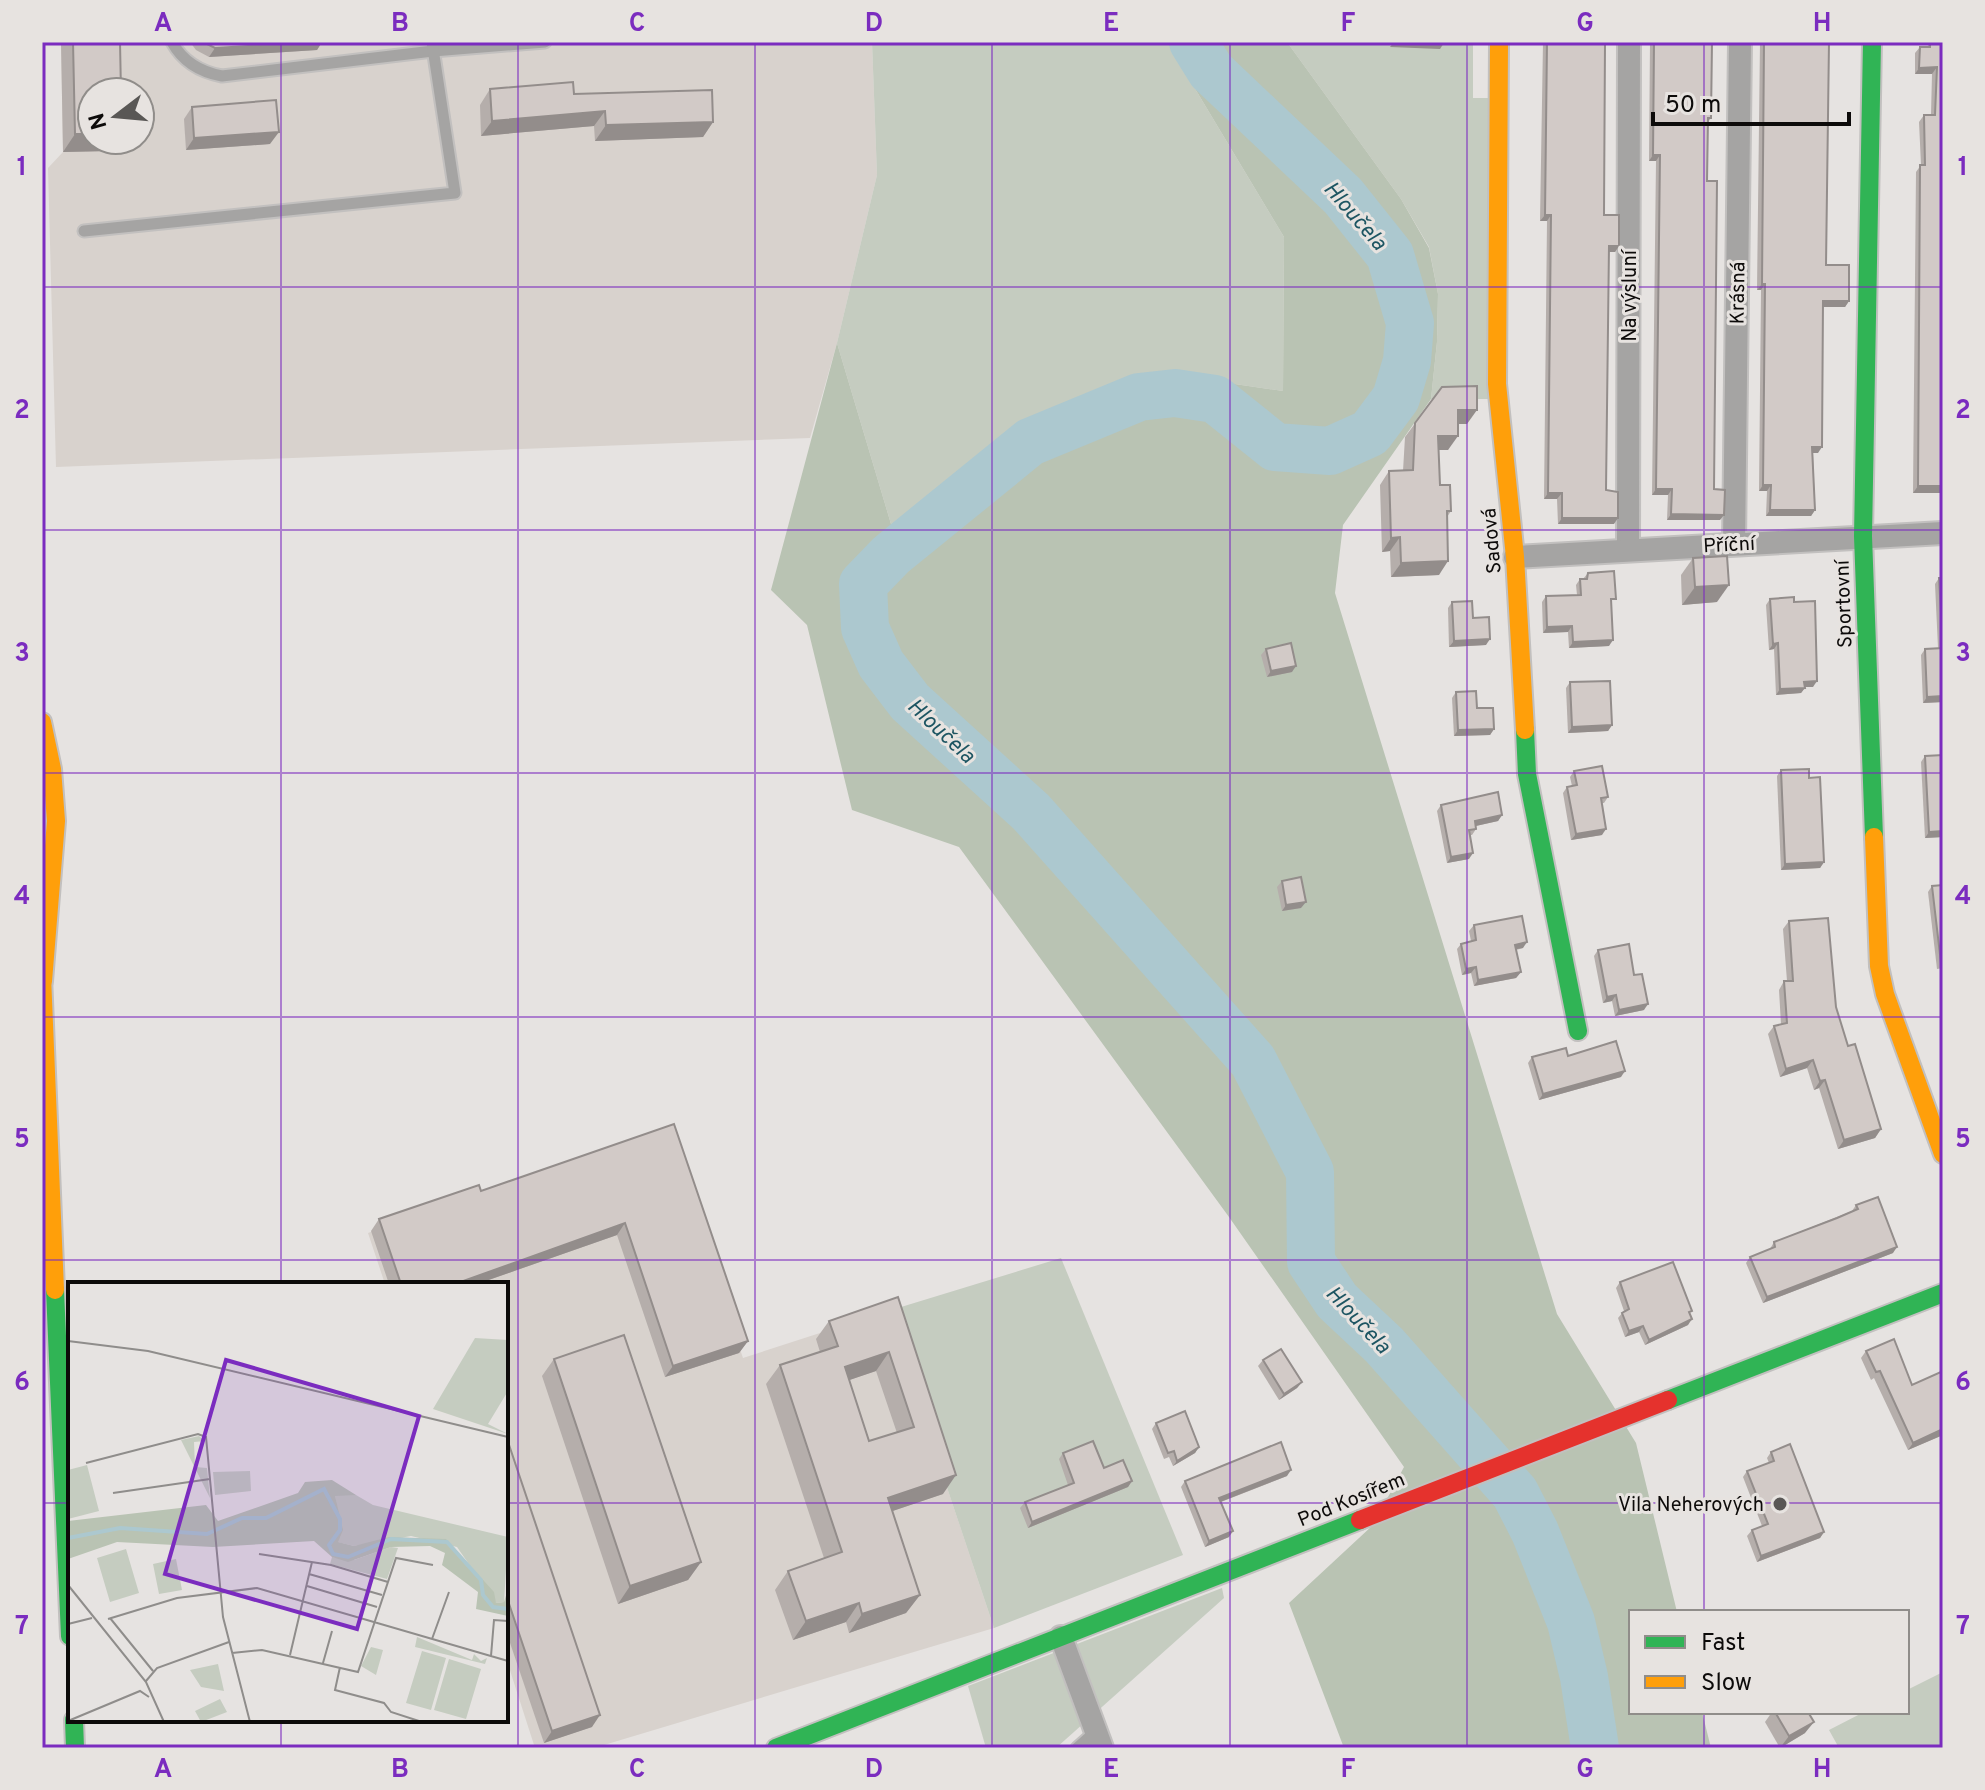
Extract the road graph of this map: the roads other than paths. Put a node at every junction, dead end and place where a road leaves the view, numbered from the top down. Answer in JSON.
{"nodes":[{"id":1,"x":172,"y":42,"type":"edge"},
{"id":2,"x":545,"y":42,"type":"edge"},
{"id":3,"x":1499,"y":42,"type":"edge"},
{"id":4,"x":1629,"y":42,"type":"edge"},
{"id":5,"x":1740,"y":42,"type":"edge"},
{"id":6,"x":1872,"y":42,"type":"edge"},
{"id":7,"x":433,"y":46,"type":"edge"},
{"id":8,"x":84,"y":231,"type":"dead end"},
{"id":9,"x":1943,"y":533,"type":"edge"},
{"id":10,"x":1863,"y":536,"type":"junction"},
{"id":11,"x":1734,"y":544,"type":"junction"},
{"id":12,"x":1628,"y":550,"type":"junction"},
{"id":13,"x":1515,"y":557,"type":"junction"},
{"id":14,"x":42,"y":722,"type":"edge"},
{"id":15,"x":42,"y":978,"type":"edge"},
{"id":16,"x":1578,"y":1031,"type":"dead end"},
{"id":17,"x":1943,"y":1154,"type":"edge"},
{"id":18,"x":1943,"y":1293,"type":"edge"},
{"id":19,"x":68,"y":1589,"type":"edge"},
{"id":20,"x":1061,"y":1637,"type":"junction"},
{"id":21,"x":74,"y":1722,"type":"edge"},
{"id":22,"x":1098,"y":1740,"type":"edge"},
{"id":23,"x":75,"y":1748,"type":"edge"},
{"id":24,"x":776,"y":1748,"type":"edge"},
{"id":25,"x":1077,"y":1748,"type":"edge"}],
"edges":[{"from":1,"to":7,"type":"lane"},
{"from":2,"to":7,"type":"lane"},
{"from":3,"to":13,"type":"street","name":"Sadová"},
{"from":4,"to":12,"type":"street","name":"Na výsluní"},
{"from":5,"to":11,"type":"street","name":"Krásná"},
{"from":6,"to":10,"type":"street","name":"Sportovní"},
{"from":7,"to":8,"type":"lane"},
{"from":9,"to":10,"type":"street","name":"Příční"},
{"from":10,"to":11,"type":"street","name":"Příční"},
{"from":10,"to":17,"type":"street","name":"Sportovní"},
{"from":11,"to":12,"type":"street","name":"Příční"},
{"from":12,"to":13,"type":"street","name":"Příční"},
{"from":13,"to":16,"type":"street","name":"Sadová"},
{"from":14,"to":15,"type":"street"},
{"from":15,"to":19,"type":"street"},
{"from":18,"to":20,"type":"street","name":"Pod Kosířem"},
{"from":20,"to":22,"type":"street"},
{"from":20,"to":24,"type":"street","name":"Pod Kosířem"},
{"from":21,"to":23,"type":"street"},
{"from":22,"to":25,"type":"lane"}]}
